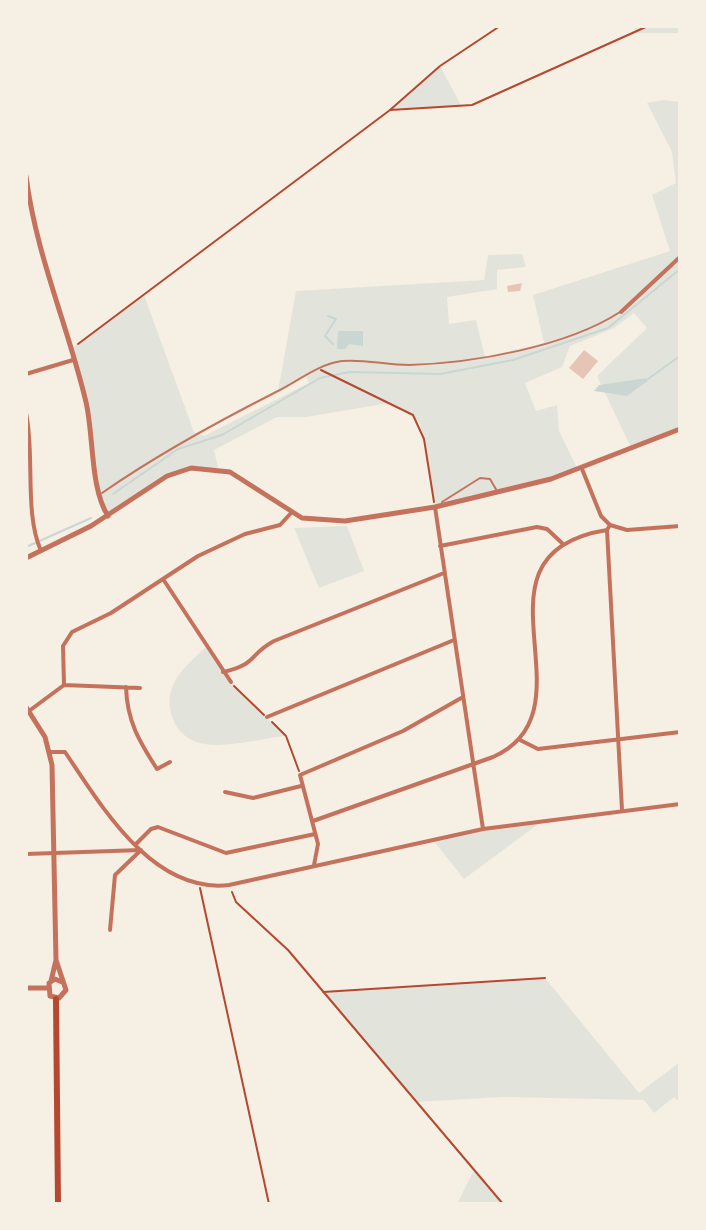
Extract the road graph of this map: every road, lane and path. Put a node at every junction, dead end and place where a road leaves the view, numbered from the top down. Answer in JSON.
{"nodes":[{"id":1,"x":500,"y":26,"type":"edge"},
{"id":2,"x":648,"y":26,"type":"edge"},
{"id":3,"x":390,"y":110,"type":"junction"},
{"id":4,"x":26,"y":176,"type":"edge"},
{"id":5,"x":680,"y":257,"type":"edge"},
{"id":6,"x":621,"y":312,"type":"joint"},
{"id":7,"x":70,"y":349,"type":"junction"},
{"id":8,"x":73,"y":360,"type":"junction"},
{"id":9,"x":324,"y":373,"type":"dead end"},
{"id":10,"x":26,"y":374,"type":"edge"},
{"id":11,"x":26,"y":413,"type":"edge"},
{"id":12,"x":680,"y":429,"type":"edge"},
{"id":13,"x":582,"y":469,"type":"junction"},
{"id":14,"x":497,"y":492,"type":"junction"},
{"id":15,"x":97,"y":496,"type":"junction"},
{"id":16,"x":435,"y":507,"type":"junction"},
{"id":17,"x":291,"y":513,"type":"junction"},
{"id":18,"x":108,"y":516,"type":"junction"},
{"id":19,"x":680,"y":526,"type":"edge"},
{"id":20,"x":609,"y":528,"type":"junction"},
{"id":21,"x":562,"y":543,"type":"junction"},
{"id":22,"x":440,"y":546,"type":"junction"},
{"id":23,"x":40,"y":549,"type":"junction"},
{"id":24,"x":26,"y":558,"type":"edge"},
{"id":25,"x":444,"y":573,"type":"junction"},
{"id":26,"x":163,"y":579,"type":"junction"},
{"id":27,"x":454,"y":640,"type":"junction"},
{"id":28,"x":223,"y":672,"type":"junction"},
{"id":29,"x":231,"y":682,"type":"joint"},
{"id":30,"x":64,"y":685,"type":"junction"},
{"id":31,"x":126,"y":687,"type":"junction"},
{"id":32,"x":140,"y":688,"type":"dead end"},
{"id":33,"x":463,"y":697,"type":"junction"},
{"id":34,"x":27,"y":709,"type":"edge"},
{"id":35,"x":267,"y":717,"type":"junction"},
{"id":36,"x":680,"y":732,"type":"edge"},
{"id":37,"x":520,"y":740,"type":"junction"},
{"id":38,"x":618,"y":740,"type":"junction"},
{"id":39,"x":49,"y":752,"type":"junction"},
{"id":40,"x":170,"y":762,"type":"dead end"},
{"id":41,"x":472,"y":764,"type":"junction"},
{"id":42,"x":300,"y":775,"type":"junction"},
{"id":43,"x":301,"y":786,"type":"junction"},
{"id":44,"x":225,"y":792,"type":"dead end"},
{"id":45,"x":680,"y":804,"type":"edge"},
{"id":46,"x":623,"y":810,"type":"junction"},
{"id":47,"x":313,"y":821,"type":"junction"},
{"id":48,"x":483,"y":829,"type":"junction"},
{"id":49,"x":315,"y":834,"type":"junction"},
{"id":50,"x":136,"y":844,"type":"junction"},
{"id":51,"x":141,"y":850,"type":"junction"},
{"id":52,"x":54,"y":853,"type":"junction"},
{"id":53,"x":26,"y":854,"type":"edge"},
{"id":54,"x":314,"y":865,"type":"junction"},
{"id":55,"x":229,"y":885,"type":"junction"},
{"id":56,"x":199,"y":887,"type":"junction"},
{"id":57,"x":110,"y":930,"type":"dead end"},
{"id":58,"x":56,"y":960,"type":"junction"},
{"id":59,"x":545,"y":978,"type":"dead end"},
{"id":60,"x":51,"y":981,"type":"junction"},
{"id":61,"x":62,"y":982,"type":"junction"},
{"id":62,"x":26,"y":988,"type":"edge"},
{"id":63,"x":47,"y":988,"type":"junction"},
{"id":64,"x":323,"y":992,"type":"junction"},
{"id":65,"x":56,"y":999,"type":"junction"},
{"id":66,"x":58,"y":1204,"type":"edge"},
{"id":67,"x":269,"y":1204,"type":"edge"},
{"id":68,"x":503,"y":1204,"type":"edge"}],
"edges":[{"from":1,"to":3,"type":"path"},
{"from":2,"to":3,"type":"path"},
{"from":3,"to":7,"type":"path"},
{"from":4,"to":7,"type":"street"},
{"from":5,"to":6,"type":"street"},
{"from":6,"to":15,"type":"lane"},
{"from":7,"to":8,"type":"street"},
{"from":8,"to":10,"type":"street"},
{"from":8,"to":15,"type":"street"},
{"from":9,"to":16,"type":"path"},
{"from":11,"to":23,"type":"street"},
{"from":12,"to":13,"type":"street"},
{"from":13,"to":14,"type":"street"},
{"from":13,"to":20,"type":"street"},
{"from":14,"to":16,"type":"street"},
{"from":14,"to":16,"type":"lane"},
{"from":15,"to":18,"type":"street"},
{"from":16,"to":17,"type":"street"},
{"from":16,"to":22,"type":"street"},
{"from":17,"to":18,"type":"street"},
{"from":17,"to":26,"type":"street"},
{"from":18,"to":23,"type":"street"},
{"from":19,"to":20,"type":"street"},
{"from":20,"to":21,"type":"street"},
{"from":20,"to":38,"type":"street"},
{"from":21,"to":22,"type":"street"},
{"from":21,"to":37,"type":"street"},
{"from":22,"to":25,"type":"street"},
{"from":23,"to":24,"type":"street"},
{"from":25,"to":27,"type":"street"},
{"from":25,"to":28,"type":"street"},
{"from":26,"to":28,"type":"street"},
{"from":26,"to":30,"type":"street"},
{"from":27,"to":33,"type":"street"},
{"from":27,"to":35,"type":"street"},
{"from":28,"to":29,"type":"street"},
{"from":29,"to":35,"type":"path"},
{"from":30,"to":31,"type":"street"},
{"from":30,"to":34,"type":"street"},
{"from":31,"to":32,"type":"street"},
{"from":31,"to":40,"type":"street"},
{"from":33,"to":41,"type":"street"},
{"from":33,"to":42,"type":"street"},
{"from":34,"to":39,"type":"street"},
{"from":35,"to":42,"type":"path"},
{"from":36,"to":38,"type":"street"},
{"from":37,"to":38,"type":"street"},
{"from":37,"to":41,"type":"street"},
{"from":38,"to":46,"type":"street"},
{"from":39,"to":50,"type":"street"},
{"from":39,"to":52,"type":"street"},
{"from":41,"to":47,"type":"street"},
{"from":41,"to":48,"type":"street"},
{"from":42,"to":43,"type":"street"},
{"from":43,"to":44,"type":"street"},
{"from":43,"to":47,"type":"street"},
{"from":45,"to":46,"type":"street"},
{"from":46,"to":48,"type":"street"},
{"from":47,"to":49,"type":"street"},
{"from":48,"to":54,"type":"street"},
{"from":49,"to":50,"type":"street"},
{"from":49,"to":54,"type":"street"},
{"from":50,"to":51,"type":"street"},
{"from":51,"to":52,"type":"street"},
{"from":51,"to":56,"type":"street"},
{"from":51,"to":57,"type":"street"},
{"from":52,"to":53,"type":"street"},
{"from":52,"to":58,"type":"street"},
{"from":54,"to":55,"type":"street"},
{"from":55,"to":56,"type":"street"},
{"from":55,"to":64,"type":"path"},
{"from":56,"to":67,"type":"path"},
{"from":58,"to":60,"type":"street"},
{"from":58,"to":61,"type":"street"},
{"from":59,"to":64,"type":"path"},
{"from":60,"to":61,"type":"street"},
{"from":60,"to":63,"type":"street"},
{"from":61,"to":65,"type":"street"},
{"from":62,"to":63,"type":"street"},
{"from":63,"to":65,"type":"street"},
{"from":64,"to":68,"type":"path"},
{"from":65,"to":66,"type":"main road"}]}
